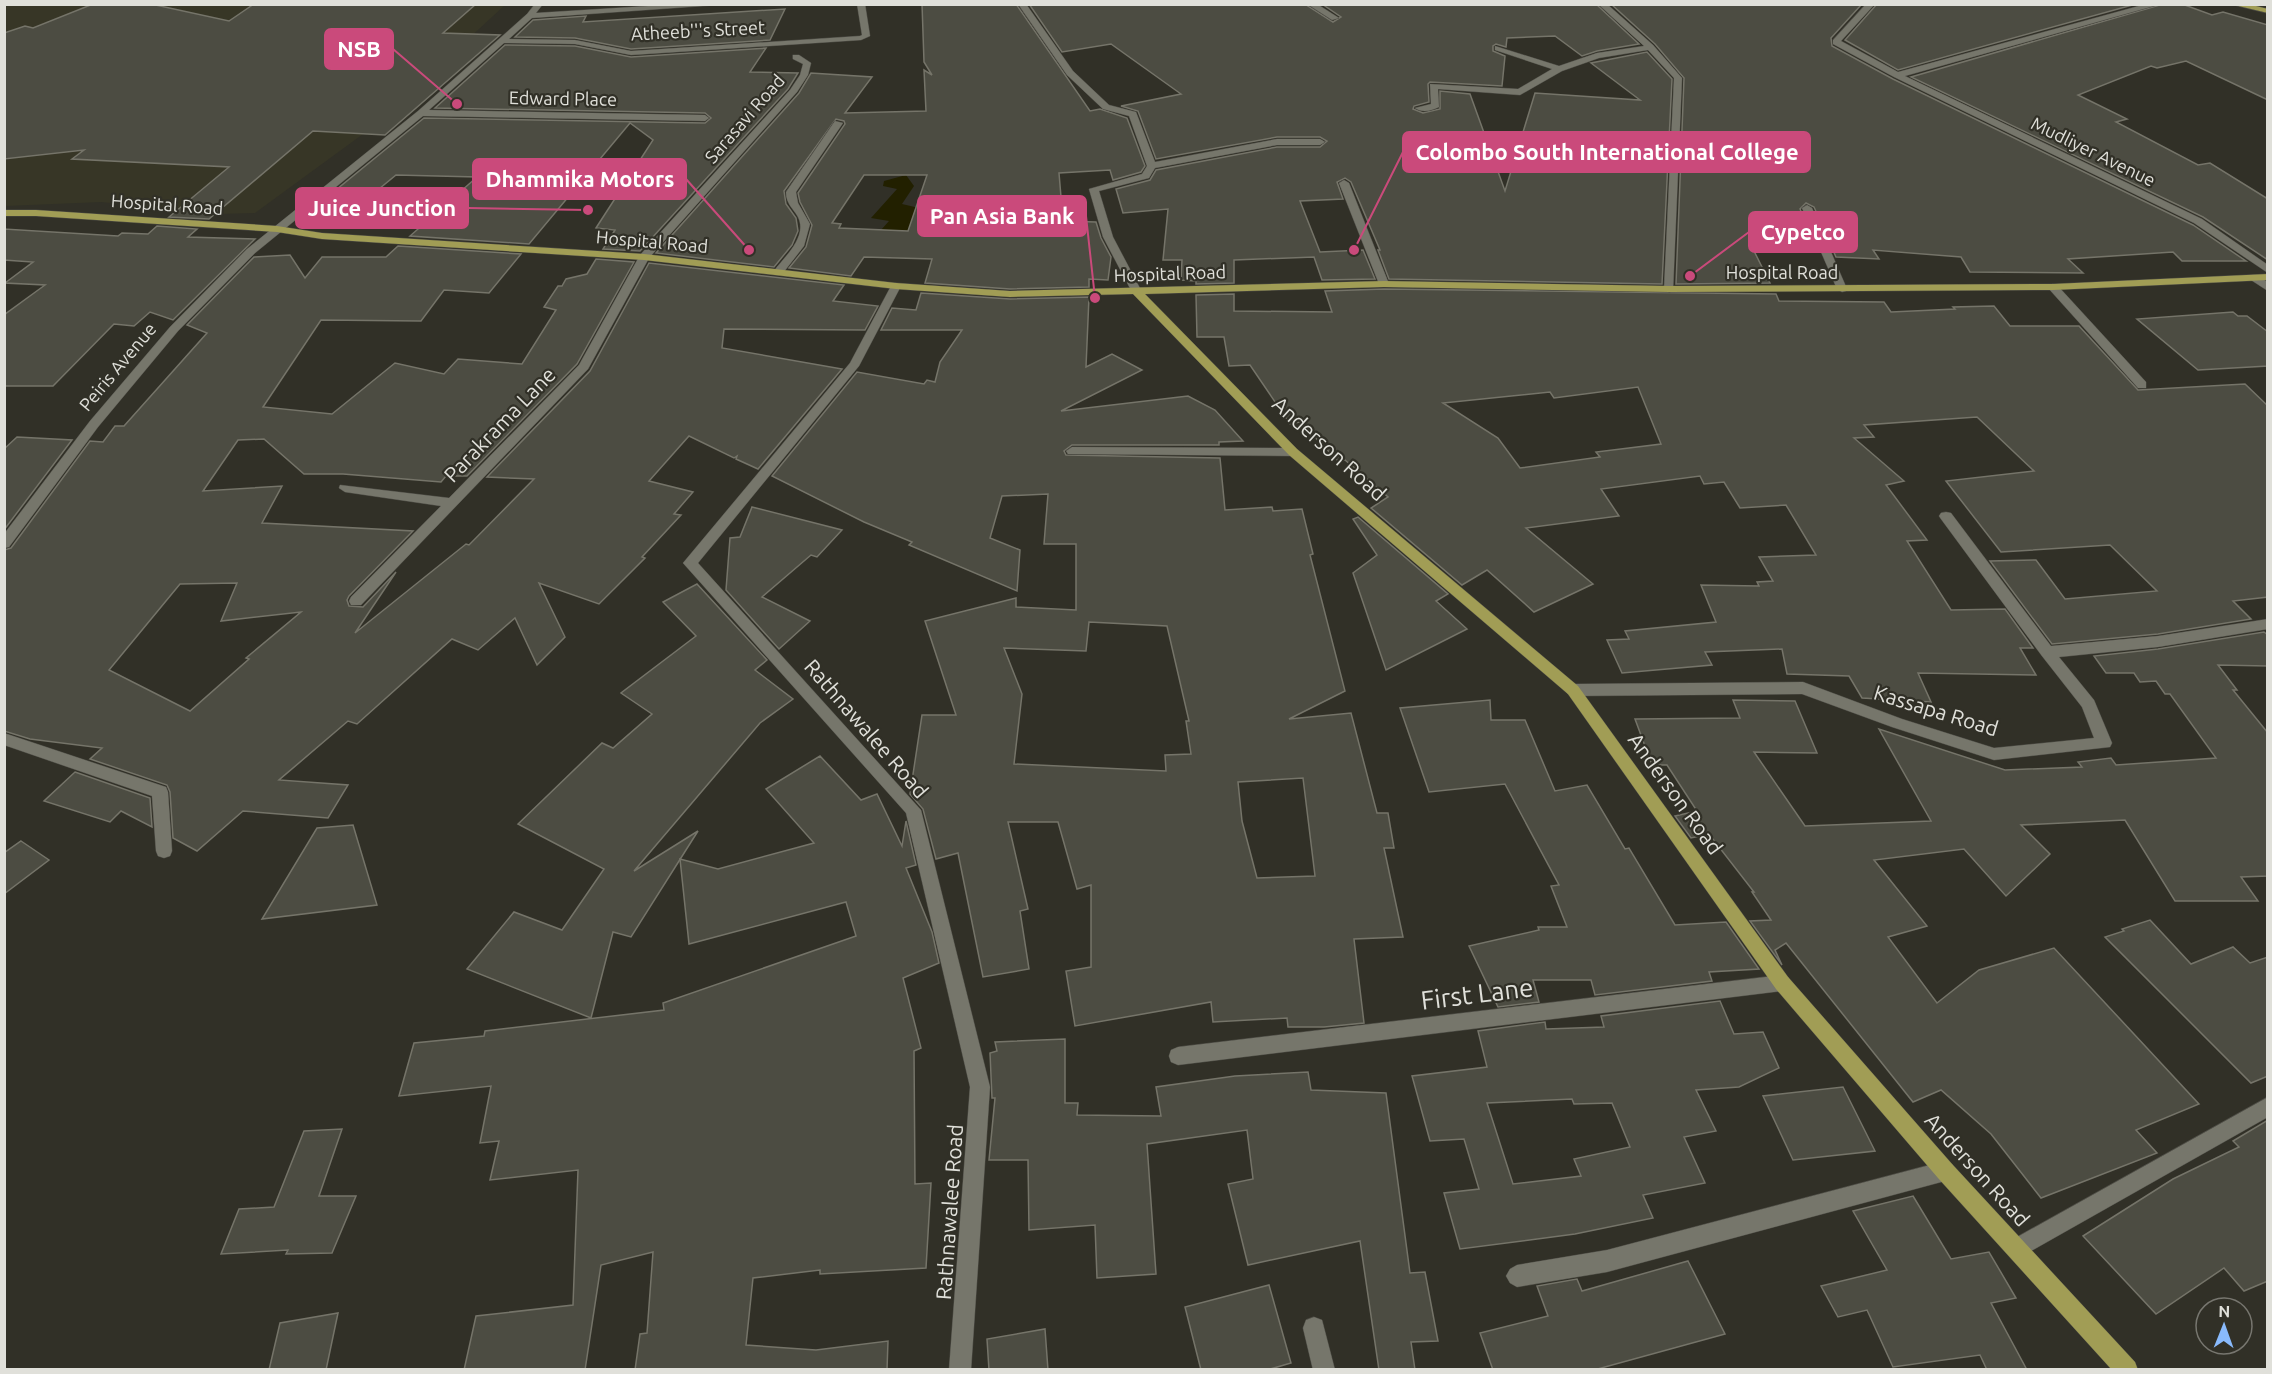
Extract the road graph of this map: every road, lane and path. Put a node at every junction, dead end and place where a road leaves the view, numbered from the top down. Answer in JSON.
{"nodes":[{"id":1,"x":539,"y":4,"type":"edge"},
{"id":2,"x":727,"y":4,"type":"edge"},
{"id":3,"x":861,"y":4,"type":"edge"},
{"id":4,"x":1022,"y":4,"type":"edge"},
{"id":5,"x":1311,"y":4,"type":"edge"},
{"id":6,"x":1602,"y":4,"type":"edge"},
{"id":7,"x":1872,"y":4,"type":"edge"},
{"id":8,"x":2157,"y":4,"type":"edge"},
{"id":9,"x":2235,"y":4,"type":"edge"},
{"id":10,"x":2268,"y":10,"type":"edge"},
{"id":11,"x":530,"y":15,"type":"junction"},
{"id":12,"x":1335,"y":18,"type":"dead end"},
{"id":13,"x":501,"y":41,"type":"junction"},
{"id":14,"x":1650,"y":47,"type":"junction"},
{"id":15,"x":1498,"y":48,"type":"dead end"},
{"id":16,"x":796,"y":57,"type":"dead end"},
{"id":17,"x":1559,"y":69,"type":"junction"},
{"id":18,"x":1897,"y":75,"type":"junction"},
{"id":19,"x":1419,"y":108,"type":"dead end"},
{"id":20,"x":421,"y":113,"type":"junction"},
{"id":21,"x":705,"y":118,"type":"dead end"},
{"id":22,"x":838,"y":123,"type":"dead end"},
{"id":23,"x":1320,"y":142,"type":"dead end"},
{"id":24,"x":1152,"y":166,"type":"junction"},
{"id":25,"x":1344,"y":183,"type":"dead end"},
{"id":26,"x":1807,"y":208,"type":"dead end"},
{"id":27,"x":4,"y":213,"type":"edge"},
{"id":28,"x":277,"y":229,"type":"junction"},
{"id":29,"x":644,"y":256,"type":"junction"},
{"id":30,"x":2268,"y":270,"type":"edge"},
{"id":31,"x":778,"y":271,"type":"junction"},
{"id":32,"x":2255,"y":278,"type":"junction"},
{"id":33,"x":2268,"y":278,"type":"edge"},
{"id":34,"x":1384,"y":284,"type":"junction"},
{"id":35,"x":896,"y":286,"type":"junction"},
{"id":36,"x":2053,"y":287,"type":"junction"},
{"id":37,"x":2268,"y":288,"type":"edge"},
{"id":38,"x":1670,"y":289,"type":"junction"},
{"id":39,"x":1842,"y":289,"type":"junction"},
{"id":40,"x":1137,"y":292,"type":"junction"},
{"id":41,"x":2142,"y":385,"type":"dead end"},
{"id":42,"x":1072,"y":451,"type":"dead end"},
{"id":43,"x":1293,"y":452,"type":"junction"},
{"id":44,"x":345,"y":488,"type":"dead end"},
{"id":45,"x":452,"y":503,"type":"junction"},
{"id":46,"x":1946,"y":516,"type":"dead end"},
{"id":47,"x":4,"y":544,"type":"edge"},
{"id":48,"x":356,"y":601,"type":"dead end"},
{"id":49,"x":2268,"y":624,"type":"edge"},
{"id":50,"x":2047,"y":652,"type":"junction"},
{"id":51,"x":1573,"y":690,"type":"junction"},
{"id":52,"x":4,"y":739,"type":"edge"},
{"id":53,"x":164,"y":851,"type":"dead end"},
{"id":54,"x":1782,"y":983,"type":"junction"},
{"id":55,"x":1178,"y":1056,"type":"dead end"},
{"id":56,"x":2268,"y":1106,"type":"edge"},
{"id":57,"x":1945,"y":1171,"type":"junction"},
{"id":58,"x":2017,"y":1248,"type":"junction"},
{"id":59,"x":1517,"y":1276,"type":"dead end"},
{"id":60,"x":1314,"y":1328,"type":"dead end"},
{"id":61,"x":960,"y":1370,"type":"edge"},
{"id":62,"x":1324,"y":1370,"type":"edge"},
{"id":63,"x":2127,"y":1370,"type":"edge"}],
"edges":[{"from":1,"to":11,"type":"street","name":"Peiris Avenue"},
{"from":2,"to":11,"type":"street"},
{"from":3,"to":13,"type":"street","name":"Atheeb'''s Street"},
{"from":4,"to":24,"type":"street"},
{"from":5,"to":12,"type":"street"},
{"from":6,"to":14,"type":"street"},
{"from":7,"to":18,"type":"street","name":"Mudliyer Avenue"},
{"from":8,"to":18,"type":"street"},
{"from":9,"to":10,"type":"main road"},
{"from":11,"to":13,"type":"street","name":"Peiris Avenue"},
{"from":13,"to":20,"type":"street","name":"Peiris Avenue"},
{"from":14,"to":17,"type":"street"},
{"from":14,"to":38,"type":"street"},
{"from":15,"to":17,"type":"street"},
{"from":16,"to":29,"type":"street","name":"Sarasavi Road"},
{"from":17,"to":19,"type":"street"},
{"from":18,"to":30,"type":"street","name":"Mudliyer Avenue"},
{"from":20,"to":21,"type":"street","name":"Edward Place"},
{"from":20,"to":28,"type":"street","name":"Peiris Avenue"},
{"from":22,"to":31,"type":"street"},
{"from":23,"to":24,"type":"street"},
{"from":24,"to":40,"type":"street"},
{"from":25,"to":34,"type":"street"},
{"from":26,"to":39,"type":"street"},
{"from":27,"to":28,"type":"main road","name":"Hospital Road"},
{"from":28,"to":29,"type":"main road","name":"Hospital Road"},
{"from":28,"to":47,"type":"street","name":"Peiris Avenue"},
{"from":29,"to":31,"type":"main road","name":"Hospital Road"},
{"from":29,"to":45,"type":"street","name":"Parakrama Lane"},
{"from":31,"to":35,"type":"main road","name":"Hospital Road"},
{"from":32,"to":33,"type":"main road","name":"Hospital Road"},
{"from":32,"to":36,"type":"main road","name":"Hospital Road"},
{"from":32,"to":37,"type":"street"},
{"from":34,"to":38,"type":"main road","name":"Hospital Road"},
{"from":34,"to":40,"type":"main road","name":"Hospital Road"},
{"from":35,"to":40,"type":"main road","name":"Hospital Road"},
{"from":35,"to":61,"type":"street","name":"Rathnawalee Road"},
{"from":36,"to":39,"type":"main road","name":"Hospital Road"},
{"from":36,"to":41,"type":"street"},
{"from":38,"to":39,"type":"main road","name":"Hospital Road"},
{"from":40,"to":43,"type":"main road","name":"Anderson Road"},
{"from":42,"to":43,"type":"street"},
{"from":43,"to":51,"type":"main road","name":"Anderson Road"},
{"from":44,"to":45,"type":"street"},
{"from":45,"to":48,"type":"street","name":"Parakrama Lane"},
{"from":46,"to":50,"type":"street"},
{"from":49,"to":50,"type":"street"},
{"from":50,"to":51,"type":"street","name":"Kassapa Road"},
{"from":51,"to":54,"type":"main road","name":"Anderson Road"},
{"from":52,"to":53,"type":"street"},
{"from":54,"to":55,"type":"street","name":"First Lane"},
{"from":54,"to":57,"type":"main road","name":"Anderson Road"},
{"from":56,"to":58,"type":"street"},
{"from":57,"to":58,"type":"main road","name":"Anderson Road"},
{"from":57,"to":59,"type":"street"},
{"from":58,"to":63,"type":"main road","name":"Anderson Road"},
{"from":60,"to":62,"type":"street"}]}
